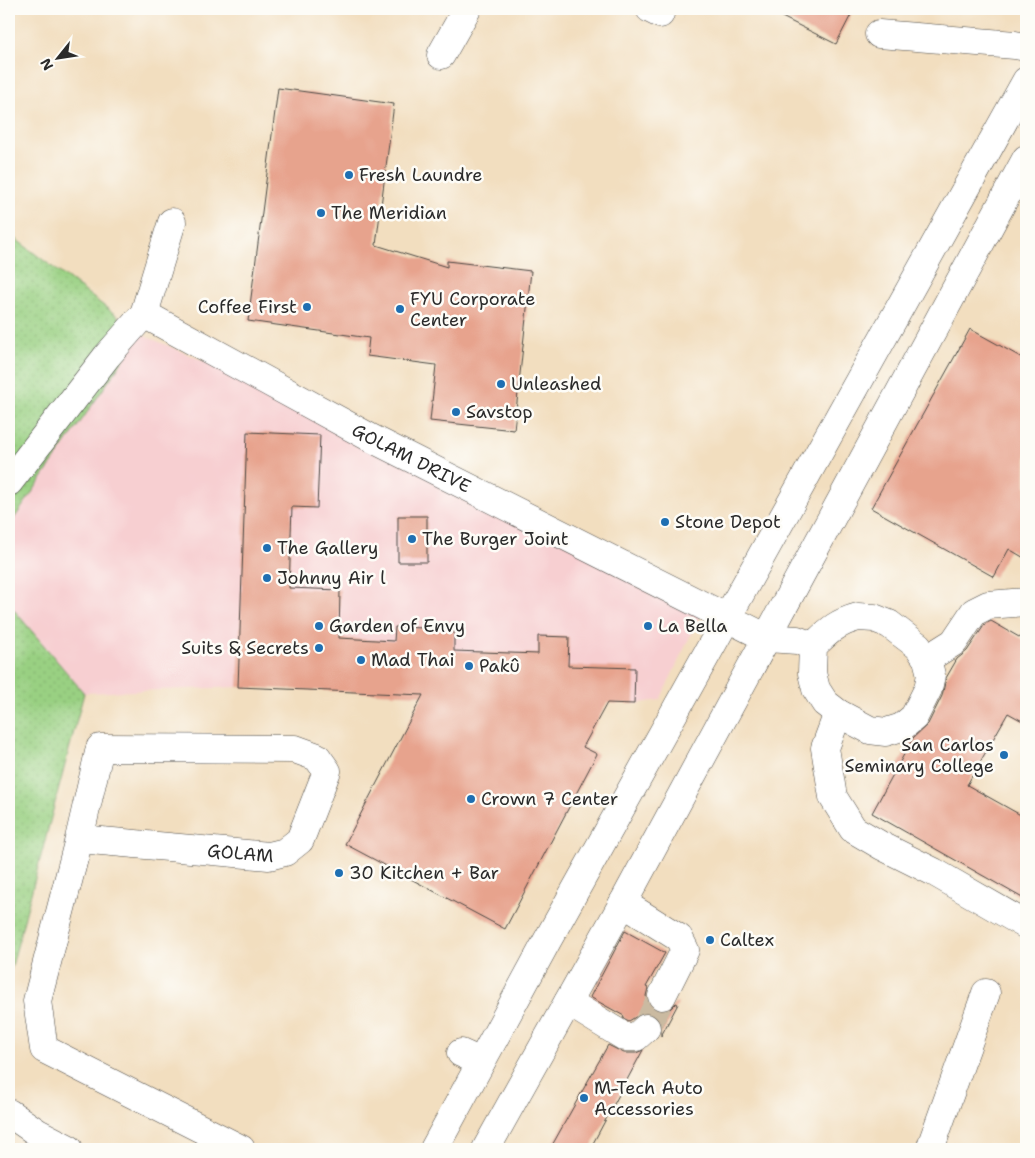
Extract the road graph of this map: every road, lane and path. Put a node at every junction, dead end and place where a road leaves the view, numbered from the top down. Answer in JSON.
{"nodes":[{"id":1,"x":467,"y":9,"type":"edge"},
{"id":2,"x":879,"y":34,"type":"dead end"},
{"id":3,"x":1026,"y":47,"type":"edge"},
{"id":4,"x":441,"y":55,"type":"dead end"},
{"id":5,"x":1026,"y":82,"type":"edge"},
{"id":6,"x":1026,"y":159,"type":"edge"},
{"id":7,"x":172,"y":222,"type":"dead end"},
{"id":8,"x":144,"y":314,"type":"junction"},
{"id":9,"x":9,"y":482,"type":"edge"},
{"id":10,"x":1026,"y":602,"type":"edge"},
{"id":11,"x":728,"y":617,"type":"junction"},
{"id":12,"x":768,"y":638,"type":"junction"},
{"id":13,"x":813,"y":646,"type":"junction"},
{"id":14,"x":927,"y":659,"type":"junction"},
{"id":15,"x":838,"y":713,"type":"junction"},
{"id":16,"x":79,"y":839,"type":"junction"},
{"id":17,"x":624,"y":903,"type":"junction"},
{"id":18,"x":1026,"y":925,"type":"edge"},
{"id":19,"x":986,"y":992,"type":"dead end"},
{"id":20,"x":662,"y":996,"type":"tunnel mouth"},
{"id":21,"x":568,"y":1002,"type":"junction"},
{"id":22,"x":646,"y":1028,"type":"tunnel mouth"},
{"id":23,"x":9,"y":1112,"type":"edge"},
{"id":24,"x":69,"y":1149,"type":"edge"},
{"id":25,"x":241,"y":1149,"type":"edge"},
{"id":26,"x":434,"y":1149,"type":"edge"},
{"id":27,"x":486,"y":1149,"type":"edge"},
{"id":28,"x":930,"y":1149,"type":"edge"}],
"edges":[{"from":1,"to":4,"type":"main road"},
{"from":2,"to":3,"type":"main road"},
{"from":5,"to":11,"type":"main road"},
{"from":6,"to":12,"type":"main road"},
{"from":7,"to":8,"type":"main road"},
{"from":8,"to":9,"type":"main road"},
{"from":8,"to":11,"type":"main road","name":"GOLAM DRIVE"},
{"from":10,"to":14,"type":"main road"},
{"from":11,"to":12,"type":"main road","name":"GOLAM DRIVE"},
{"from":11,"to":26,"type":"main road"},
{"from":12,"to":13,"type":"main road"},
{"from":12,"to":17,"type":"main road"},
{"from":13,"to":14,"type":"main road"},
{"from":13,"to":15,"type":"main road"},
{"from":14,"to":15,"type":"main road"},
{"from":15,"to":18,"type":"main road"},
{"from":16,"to":16,"type":"main road","name":"GOLAM"},
{"from":16,"to":25,"type":"main road"},
{"from":17,"to":20,"type":"main road"},
{"from":17,"to":21,"type":"main road"},
{"from":19,"to":28,"type":"main road"},
{"from":21,"to":22,"type":"main road"},
{"from":21,"to":27,"type":"main road"},
{"from":23,"to":24,"type":"main road"}]}
